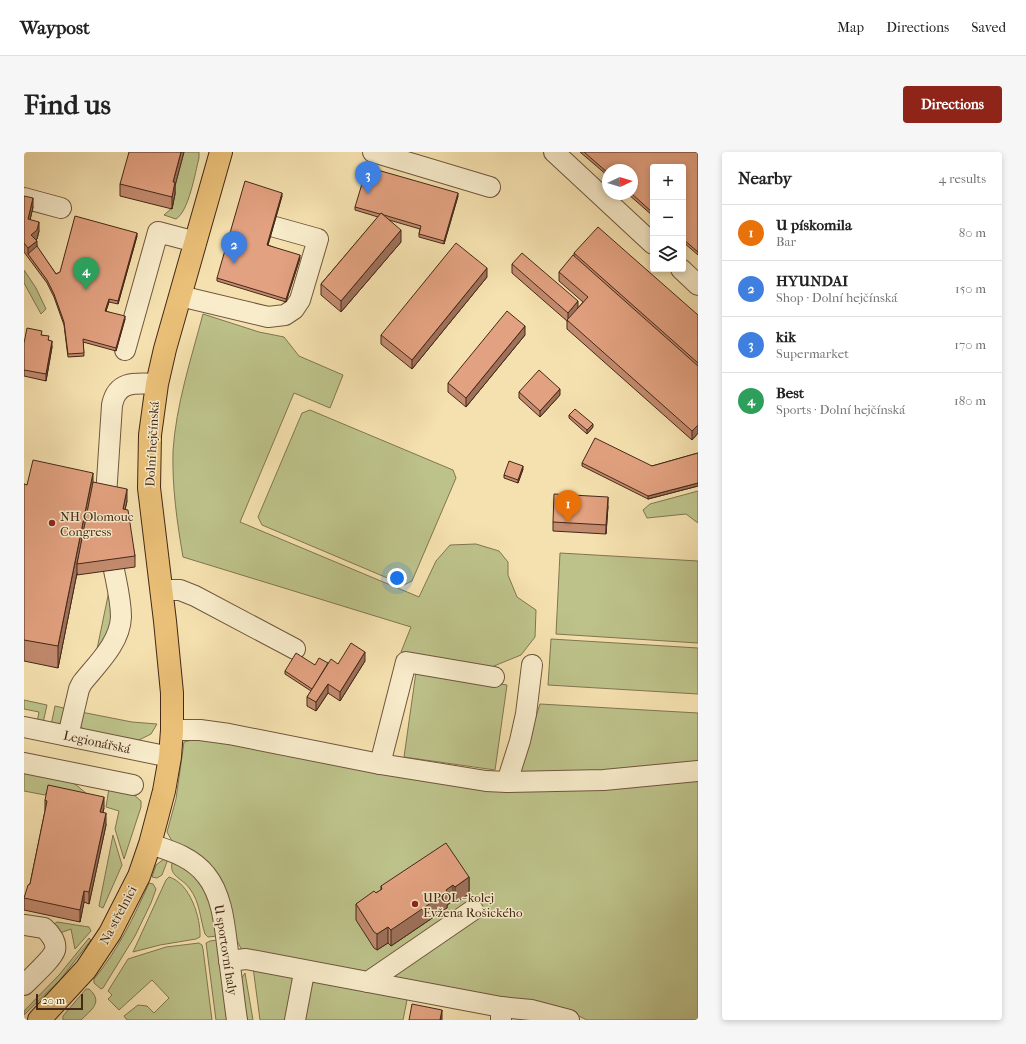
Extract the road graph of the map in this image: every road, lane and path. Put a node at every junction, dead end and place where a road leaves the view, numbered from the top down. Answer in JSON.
{"nodes":[{"id":1,"x":221,"y":152,"type":"edge"},
{"id":2,"x":373,"y":152,"type":"edge"},
{"id":3,"x":554,"y":152,"type":"edge"},
{"id":4,"x":490,"y":187,"type":"dead end"},
{"id":5,"x":24,"y":198,"type":"edge"},
{"id":6,"x":61,"y":208,"type":"dead end"},
{"id":7,"x":275,"y":227,"type":"edge"},
{"id":8,"x":650,"y":241,"type":"edge"},
{"id":9,"x":196,"y":242,"type":"junction"},
{"id":10,"x":683,"y":272,"type":"edge"},
{"id":11,"x":698,"y":285,"type":"edge"},
{"id":12,"x":180,"y":296,"type":"junction"},
{"id":13,"x":125,"y":350,"type":"dead end"},
{"id":14,"x":157,"y":384,"type":"junction"},
{"id":15,"x":106,"y":496,"type":"edge"},
{"id":16,"x":114,"y":570,"type":"edge"},
{"id":17,"x":161,"y":590,"type":"junction"},
{"id":18,"x":294,"y":649,"type":"dead end"},
{"id":19,"x":532,"y":665,"type":"dead end"},
{"id":20,"x":494,"y":676,"type":"dead end"},
{"id":21,"x":24,"y":727,"type":"edge"},
{"id":22,"x":172,"y":730,"type":"junction"},
{"id":23,"x":68,"y":736,"type":"junction"},
{"id":24,"x":170,"y":757,"type":"junction"},
{"id":25,"x":24,"y":762,"type":"edge"},
{"id":26,"x":380,"y":764,"type":"junction"},
{"id":27,"x":698,"y":771,"type":"edge"},
{"id":28,"x":507,"y":782,"type":"junction"},
{"id":29,"x":133,"y":785,"type":"dead end"},
{"id":30,"x":164,"y":791,"type":"joint"},
{"id":31,"x":150,"y":844,"type":"junction"},
{"id":32,"x":473,"y":910,"type":"dead end"},
{"id":33,"x":24,"y":925,"type":"edge"},
{"id":34,"x":229,"y":961,"type":"junction"},
{"id":35,"x":303,"y":978,"type":"dead end"},
{"id":36,"x":368,"y":982,"type":"junction"},
{"id":37,"x":24,"y":985,"type":"edge"},
{"id":38,"x":501,"y":1014,"type":"edge"},
{"id":39,"x":39,"y":1020,"type":"edge"},
{"id":40,"x":237,"y":1020,"type":"edge"},
{"id":41,"x":295,"y":1020,"type":"edge"},
{"id":42,"x":569,"y":1020,"type":"edge"}],
"edges":[{"from":1,"to":9,"type":"main road","name":"Dolní hejčínská"},
{"from":2,"to":4,"type":"street"},
{"from":3,"to":8,"type":"street"},
{"from":5,"to":6,"type":"street"},
{"from":7,"to":12,"type":"street"},
{"from":9,"to":12,"type":"main road","name":"Dolní hejčínská"},
{"from":9,"to":13,"type":"street"},
{"from":10,"to":11,"type":"street"},
{"from":12,"to":14,"type":"main road","name":"Dolní hejčínská"},
{"from":14,"to":15,"type":"street"},
{"from":14,"to":17,"type":"main road","name":"Dolní hejčínská"},
{"from":16,"to":23,"type":"street"},
{"from":17,"to":18,"type":"street"},
{"from":17,"to":22,"type":"main road","name":"Dolní hejčínská"},
{"from":19,"to":28,"type":"street"},
{"from":20,"to":26,"type":"street"},
{"from":21,"to":23,"type":"street","name":"Legionářská"},
{"from":22,"to":24,"type":"main road","name":"Dolní hejčínská"},
{"from":22,"to":26,"type":"street"},
{"from":23,"to":24,"type":"street","name":"Legionářská"},
{"from":24,"to":30,"type":"main road","name":"Dolní hejčínská"},
{"from":25,"to":29,"type":"street"},
{"from":26,"to":28,"type":"street"},
{"from":27,"to":28,"type":"street"},
{"from":30,"to":31,"type":"main road","name":"Na střelnici"},
{"from":31,"to":34,"type":"street","name":"U sportovní haly"},
{"from":31,"to":39,"type":"main road","name":"Na střelnici"},
{"from":32,"to":36,"type":"street"},
{"from":33,"to":37,"type":"street"},
{"from":34,"to":36,"type":"street"},
{"from":34,"to":40,"type":"street","name":"U sportovní haly"},
{"from":35,"to":41,"type":"street"},
{"from":36,"to":38,"type":"street"},
{"from":38,"to":42,"type":"street"}]}
